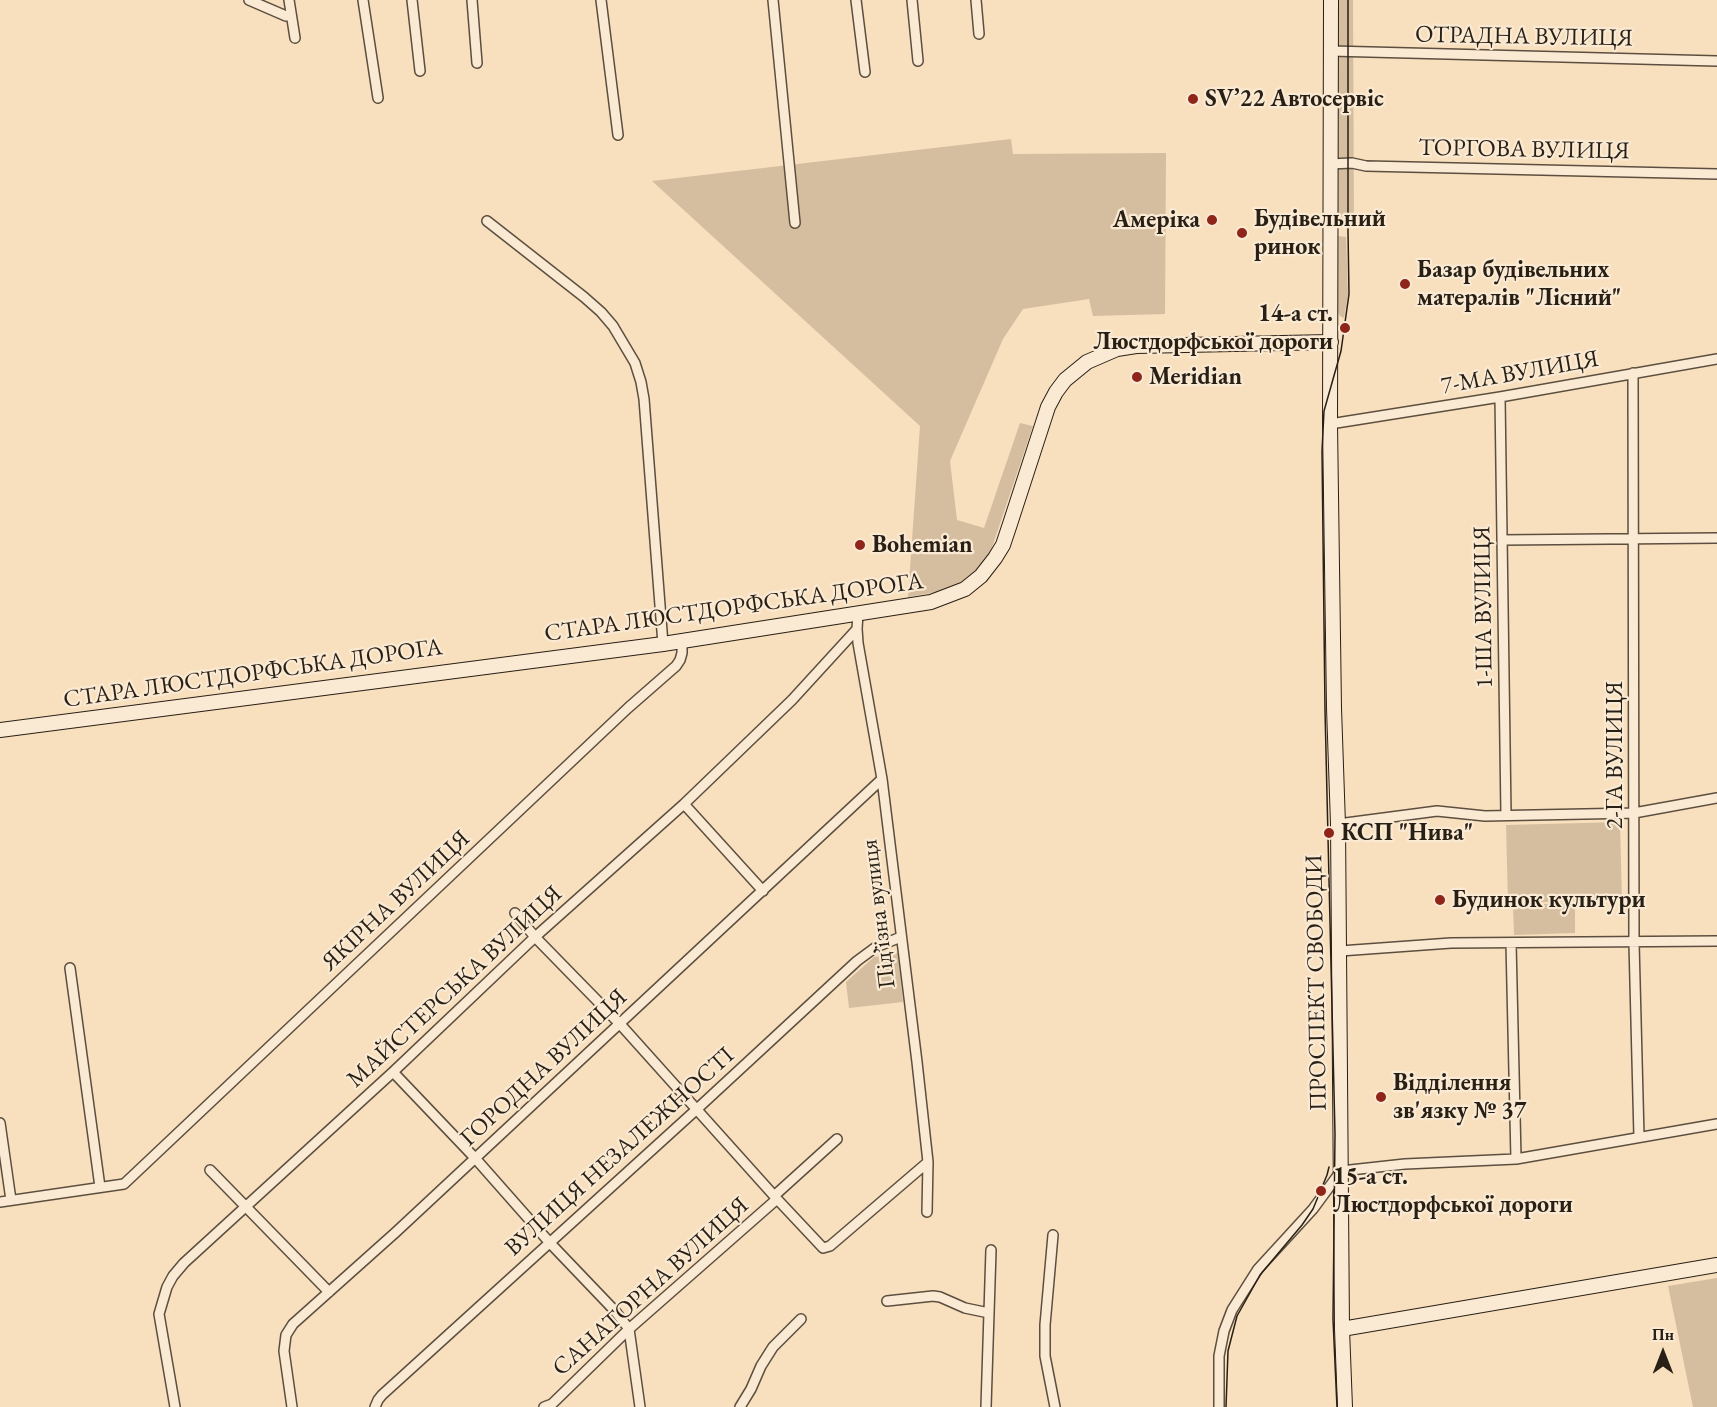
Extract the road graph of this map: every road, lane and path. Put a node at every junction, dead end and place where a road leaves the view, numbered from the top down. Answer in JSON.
{"nodes":[{"id":1,"x":249,"y":0,"type":"edge"},
{"id":2,"x":289,"y":0,"type":"edge"},
{"id":3,"x":363,"y":0,"type":"edge"},
{"id":4,"x":412,"y":0,"type":"edge"},
{"id":5,"x":472,"y":0,"type":"edge"},
{"id":6,"x":601,"y":0,"type":"edge"},
{"id":7,"x":773,"y":0,"type":"edge"},
{"id":8,"x":856,"y":0,"type":"edge"},
{"id":9,"x":912,"y":0,"type":"edge"},
{"id":10,"x":976,"y":0,"type":"edge"},
{"id":11,"x":1330,"y":0,"type":"edge"},
{"id":12,"x":291,"y":16,"type":"junction"},
{"id":13,"x":979,"y":33,"type":"dead end"},
{"id":14,"x":295,"y":38,"type":"dead end"},
{"id":15,"x":1331,"y":51,"type":"junction"},
{"id":16,"x":918,"y":61,"type":"dead end"},
{"id":17,"x":1717,"y":61,"type":"edge"},
{"id":18,"x":477,"y":63,"type":"dead end"},
{"id":19,"x":420,"y":71,"type":"dead end"},
{"id":20,"x":865,"y":72,"type":"dead end"},
{"id":21,"x":378,"y":98,"type":"dead end"},
{"id":22,"x":618,"y":135,"type":"dead end"},
{"id":23,"x":1330,"y":164,"type":"junction"},
{"id":24,"x":1717,"y":174,"type":"edge"},
{"id":25,"x":487,"y":221,"type":"dead end"},
{"id":26,"x":795,"y":223,"type":"dead end"},
{"id":27,"x":1331,"y":342,"type":"junction"},
{"id":28,"x":1717,"y":358,"type":"edge"},
{"id":29,"x":1633,"y":373,"type":"junction"},
{"id":30,"x":1500,"y":397,"type":"junction"},
{"id":31,"x":1330,"y":424,"type":"junction"},
{"id":32,"x":1634,"y":538,"type":"junction"},
{"id":33,"x":1717,"y":538,"type":"edge"},
{"id":34,"x":1502,"y":540,"type":"junction"},
{"id":35,"x":858,"y":613,"type":"junction"},
{"id":36,"x":857,"y":629,"type":"junction"},
{"id":37,"x":682,"y":641,"type":"junction"},
{"id":38,"x":663,"y":644,"type":"junction"},
{"id":39,"x":0,"y":730,"type":"edge"},
{"id":40,"x":882,"y":779,"type":"junction"},
{"id":41,"x":1717,"y":798,"type":"edge"},
{"id":42,"x":684,"y":804,"type":"junction"},
{"id":43,"x":1634,"y":813,"type":"junction"},
{"id":44,"x":1506,"y":815,"type":"junction"},
{"id":45,"x":1338,"y":824,"type":"junction"},
{"id":46,"x":763,"y":891,"type":"junction"},
{"id":47,"x":515,"y":913,"type":"dead end"},
{"id":48,"x":535,"y":937,"type":"junction"},
{"id":49,"x":901,"y":937,"type":"junction"},
{"id":50,"x":1717,"y":941,"type":"edge"},
{"id":51,"x":1511,"y":943,"type":"junction"},
{"id":52,"x":1634,"y":943,"type":"junction"},
{"id":53,"x":1340,"y":951,"type":"junction"},
{"id":54,"x":70,"y":968,"type":"dead end"},
{"id":55,"x":620,"y":1024,"type":"junction"},
{"id":56,"x":393,"y":1072,"type":"junction"},
{"id":57,"x":698,"y":1109,"type":"junction"},
{"id":58,"x":0,"y":1123,"type":"edge"},
{"id":59,"x":1717,"y":1124,"type":"edge"},
{"id":60,"x":1639,"y":1137,"type":"junction"},
{"id":61,"x":837,"y":1139,"type":"dead end"},
{"id":62,"x":475,"y":1158,"type":"junction"},
{"id":63,"x":1516,"y":1159,"type":"junction"},
{"id":64,"x":927,"y":1162,"type":"junction"},
{"id":65,"x":210,"y":1170,"type":"dead end"},
{"id":66,"x":1341,"y":1172,"type":"junction"},
{"id":67,"x":100,"y":1187,"type":"junction"},
{"id":68,"x":775,"y":1198,"type":"junction"},
{"id":69,"x":11,"y":1200,"type":"junction"},
{"id":70,"x":0,"y":1202,"type":"edge"},
{"id":71,"x":246,"y":1206,"type":"junction"},
{"id":72,"x":927,"y":1212,"type":"dead end"},
{"id":73,"x":1053,"y":1235,"type":"dead end"},
{"id":74,"x":550,"y":1243,"type":"junction"},
{"id":75,"x":991,"y":1250,"type":"dead end"},
{"id":76,"x":1717,"y":1265,"type":"edge"},
{"id":77,"x":329,"y":1292,"type":"junction"},
{"id":78,"x":887,"y":1301,"type":"dead end"},
{"id":79,"x":989,"y":1313,"type":"junction"},
{"id":80,"x":801,"y":1318,"type":"dead end"},
{"id":81,"x":629,"y":1329,"type":"junction"},
{"id":82,"x":1342,"y":1329,"type":"junction"},
{"id":83,"x":549,"y":1406,"type":"edge"},
{"id":84,"x":175,"y":1407,"type":"edge"},
{"id":85,"x":292,"y":1407,"type":"edge"},
{"id":86,"x":375,"y":1407,"type":"edge"},
{"id":87,"x":640,"y":1407,"type":"edge"},
{"id":88,"x":740,"y":1407,"type":"edge"},
{"id":89,"x":986,"y":1407,"type":"edge"},
{"id":90,"x":1054,"y":1407,"type":"edge"},
{"id":91,"x":1219,"y":1407,"type":"edge"},
{"id":92,"x":1345,"y":1407,"type":"edge"}],
"edges":[{"from":1,"to":12,"type":"street"},
{"from":2,"to":12,"type":"street"},
{"from":3,"to":21,"type":"street"},
{"from":4,"to":19,"type":"street"},
{"from":5,"to":18,"type":"street"},
{"from":6,"to":22,"type":"street"},
{"from":7,"to":26,"type":"street"},
{"from":8,"to":20,"type":"street"},
{"from":9,"to":16,"type":"street"},
{"from":10,"to":13,"type":"street"},
{"from":11,"to":15,"type":"main road","name":"ПРОСПЕКТ СВОБОДИ"},
{"from":12,"to":14,"type":"street"},
{"from":15,"to":17,"type":"street","name":"ОТРАДНА ВУЛИЦЯ"},
{"from":15,"to":23,"type":"main road","name":"ПРОСПЕКТ СВОБОДИ"},
{"from":23,"to":24,"type":"street","name":"ТОРГОВА ВУЛИЦЯ"},
{"from":23,"to":27,"type":"main road","name":"ПРОСПЕКТ СВОБОДИ"},
{"from":25,"to":38,"type":"street"},
{"from":27,"to":31,"type":"main road","name":"ПРОСПЕКТ СВОБОДИ"},
{"from":27,"to":35,"type":"main road","name":"СТАРА ЛЮСТДОРФСЬКА ДОРОГА"},
{"from":28,"to":29,"type":"street","name":"7-МА ВУЛИЦЯ"},
{"from":29,"to":30,"type":"street","name":"7-МА ВУЛИЦЯ"},
{"from":29,"to":32,"type":"street","name":"2-ГА ВУЛИЦЯ"},
{"from":30,"to":31,"type":"street","name":"7-МА ВУЛИЦЯ"},
{"from":30,"to":34,"type":"street","name":"1-ША ВУЛИЦЯ"},
{"from":31,"to":45,"type":"main road","name":"ПРОСПЕКТ СВОБОДИ"},
{"from":32,"to":33,"type":"street"},
{"from":32,"to":34,"type":"street"},
{"from":32,"to":43,"type":"street","name":"2-ГА ВУЛИЦЯ"},
{"from":34,"to":44,"type":"street","name":"1-ША ВУЛИЦЯ"},
{"from":35,"to":36,"type":"street","name":"Підʼїзна вулиця"},
{"from":35,"to":37,"type":"main road","name":"СТАРА ЛЮСТДОРФСЬКА ДОРОГА"},
{"from":36,"to":40,"type":"street","name":"Підʼїзна вулиця"},
{"from":36,"to":42,"type":"street","name":"МАЙСТЕРСЬКА ВУЛИЦЯ"},
{"from":37,"to":38,"type":"main road","name":"СТАРА ЛЮСТДОРФСЬКА ДОРОГА"},
{"from":37,"to":67,"type":"street","name":"ЯКІРНА ВУЛИЦЯ"},
{"from":38,"to":39,"type":"main road","name":"СТАРА ЛЮСТДОРФСЬКА ДОРОГА"},
{"from":40,"to":46,"type":"street","name":"ГОРОДНА ВУЛИЦЯ"},
{"from":40,"to":49,"type":"street","name":"Підʼїзна вулиця"},
{"from":41,"to":43,"type":"street"},
{"from":42,"to":46,"type":"street"},
{"from":42,"to":48,"type":"street","name":"МАЙСТЕРСЬКА ВУЛИЦЯ"},
{"from":43,"to":44,"type":"street"},
{"from":43,"to":52,"type":"street","name":"2-ГА ВУЛИЦЯ"},
{"from":44,"to":45,"type":"street"},
{"from":45,"to":53,"type":"main road","name":"ПРОСПЕКТ СВОБОДИ"},
{"from":46,"to":55,"type":"street","name":"ГОРОДНА ВУЛИЦЯ"},
{"from":47,"to":48,"type":"street"},
{"from":48,"to":55,"type":"street"},
{"from":48,"to":56,"type":"street","name":"МАЙСТЕРСЬКА ВУЛИЦЯ"},
{"from":49,"to":57,"type":"street","name":"ВУЛИЦЯ НЕЗАЛЕЖНОСТІ"},
{"from":49,"to":64,"type":"street","name":"Підʼїзна вулиця"},
{"from":50,"to":52,"type":"street"},
{"from":51,"to":52,"type":"street"},
{"from":51,"to":53,"type":"street"},
{"from":51,"to":63,"type":"street"},
{"from":52,"to":60,"type":"street","name":"2-ГА ВУЛИЦЯ"},
{"from":53,"to":66,"type":"main road","name":"ПРОСПЕКТ СВОБОДИ"},
{"from":54,"to":67,"type":"street"},
{"from":55,"to":57,"type":"street"},
{"from":55,"to":62,"type":"street","name":"ГОРОДНА ВУЛИЦЯ"},
{"from":56,"to":62,"type":"street"},
{"from":56,"to":71,"type":"street","name":"МАЙСТЕРСЬКА ВУЛИЦЯ"},
{"from":57,"to":68,"type":"street"},
{"from":57,"to":74,"type":"street","name":"ВУЛИЦЯ НЕЗАЛЕЖНОСТІ"},
{"from":58,"to":69,"type":"street"},
{"from":59,"to":60,"type":"street"},
{"from":60,"to":63,"type":"street"},
{"from":61,"to":68,"type":"street","name":"САНАТОРНА ВУЛИЦЯ"},
{"from":62,"to":74,"type":"street"},
{"from":62,"to":77,"type":"street","name":"ГОРОДНА ВУЛИЦЯ"},
{"from":63,"to":66,"type":"street"},
{"from":64,"to":68,"type":"street"},
{"from":64,"to":72,"type":"street","name":"Підʼїзна вулиця"},
{"from":65,"to":71,"type":"street"},
{"from":66,"to":82,"type":"main road","name":"ПРОСПЕКТ СВОБОДИ"},
{"from":66,"to":91,"type":"street"},
{"from":67,"to":69,"type":"street"},
{"from":68,"to":81,"type":"street","name":"САНАТОРНА ВУЛИЦЯ"},
{"from":69,"to":70,"type":"street"},
{"from":71,"to":77,"type":"street"},
{"from":71,"to":84,"type":"street","name":"МАЙСТЕРСЬКА ВУЛИЦЯ"},
{"from":73,"to":90,"type":"street"},
{"from":74,"to":81,"type":"street"},
{"from":74,"to":86,"type":"street","name":"ВУЛИЦЯ НЕЗАЛЕЖНОСТІ"},
{"from":75,"to":79,"type":"street"},
{"from":76,"to":82,"type":"main road"},
{"from":77,"to":85,"type":"street","name":"ГОРОДНА ВУЛИЦЯ"},
{"from":78,"to":79,"type":"street"},
{"from":79,"to":89,"type":"street"},
{"from":80,"to":88,"type":"street"},
{"from":81,"to":83,"type":"street","name":"САНАТОРНА ВУЛИЦЯ"},
{"from":81,"to":87,"type":"street"},
{"from":82,"to":92,"type":"main road","name":"ПРОСПЕКТ СВОБОДИ"}]}
